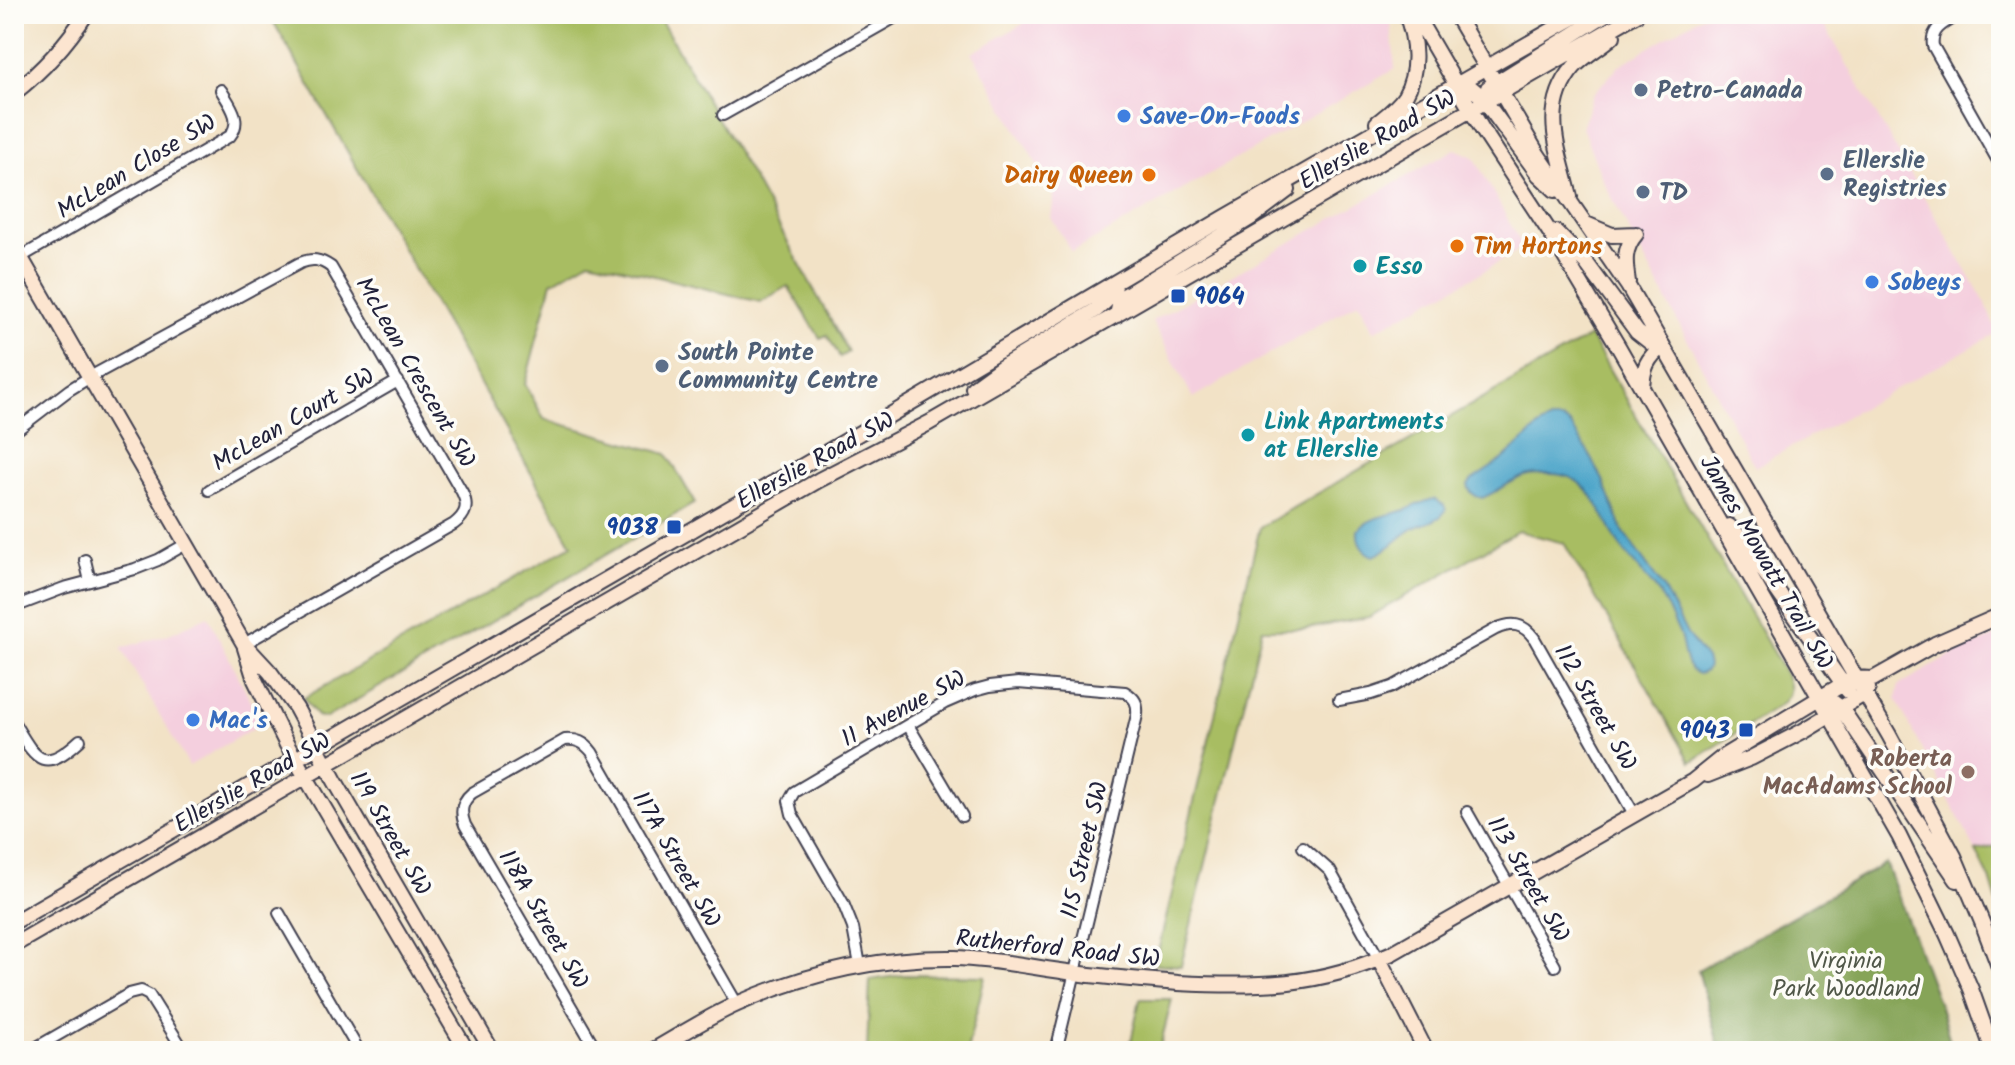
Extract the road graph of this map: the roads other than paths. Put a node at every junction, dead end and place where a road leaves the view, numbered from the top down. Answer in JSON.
{"nodes":[{"id":1,"x":86,"y":14,"type":"edge"},
{"id":2,"x":901,"y":14,"type":"edge"},
{"id":3,"x":1406,"y":14,"type":"edge"},
{"id":4,"x":1415,"y":14,"type":"edge"},
{"id":5,"x":1455,"y":14,"type":"edge"},
{"id":6,"x":1565,"y":14,"type":"edge"},
{"id":7,"x":1580,"y":14,"type":"edge"},
{"id":8,"x":1606,"y":14,"type":"edge"},
{"id":9,"x":1960,"y":14,"type":"edge"},
{"id":10,"x":1635,"y":15,"type":"edge"},
{"id":11,"x":1467,"y":35,"type":"junction"},
{"id":12,"x":1486,"y":68,"type":"junction"},
{"id":13,"x":1457,"y":85,"type":"junction"},
{"id":14,"x":1498,"y":88,"type":"junction"},
{"id":15,"x":221,"y":90,"type":"dead end"},
{"id":16,"x":14,"y":93,"type":"edge"},
{"id":17,"x":1484,"y":99,"type":"junction"},
{"id":18,"x":1472,"y":110,"type":"junction"},
{"id":19,"x":723,"y":115,"type":"dead end"},
{"id":20,"x":1340,"y":152,"type":"junction"},
{"id":21,"x":2001,"y":165,"type":"edge"},
{"id":22,"x":1311,"y":168,"type":"junction"},
{"id":23,"x":1572,"y":205,"type":"junction"},
{"id":24,"x":1539,"y":216,"type":"junction"},
{"id":25,"x":1585,"y":224,"type":"junction"},
{"id":26,"x":17,"y":251,"type":"edge"},
{"id":27,"x":1116,"y":282,"type":"junction"},
{"id":28,"x":1628,"y":286,"type":"junction"},
{"id":29,"x":1117,"y":315,"type":"junction"},
{"id":30,"x":1663,"y":346,"type":"junction"},
{"id":31,"x":90,"y":377,"type":"junction"},
{"id":32,"x":398,"y":381,"type":"junction"},
{"id":33,"x":1642,"y":388,"type":"junction"},
{"id":34,"x":929,"y":423,"type":"junction"},
{"id":35,"x":14,"y":432,"type":"edge"},
{"id":36,"x":209,"y":490,"type":"dead end"},
{"id":37,"x":1710,"y":506,"type":"junction"},
{"id":38,"x":186,"y":544,"type":"junction"},
{"id":39,"x":85,"y":560,"type":"dead end"},
{"id":40,"x":90,"y":581,"type":"junction"},
{"id":41,"x":14,"y":607,"type":"edge"},
{"id":42,"x":2001,"y":615,"type":"edge"},
{"id":43,"x":244,"y":644,"type":"junction"},
{"id":44,"x":1873,"y":679,"type":"junction"},
{"id":45,"x":1849,"y":681,"type":"junction"},
{"id":46,"x":1864,"y":694,"type":"junction"},
{"id":47,"x":1820,"y":697,"type":"junction"},
{"id":48,"x":1339,"y":700,"type":"dead end"},
{"id":49,"x":1138,"y":705,"type":"joint"},
{"id":50,"x":1836,"y":711,"type":"junction"},
{"id":51,"x":14,"y":723,"type":"edge"},
{"id":52,"x":908,"y":725,"type":"junction"},
{"id":53,"x":577,"y":739,"type":"joint"},
{"id":54,"x":80,"y":740,"type":"dead end"},
{"id":55,"x":317,"y":748,"type":"junction"},
{"id":56,"x":296,"y":760,"type":"junction"},
{"id":57,"x":326,"y":765,"type":"junction"},
{"id":58,"x":305,"y":777,"type":"junction"},
{"id":59,"x":1693,"y":781,"type":"junction"},
{"id":60,"x":1467,"y":812,"type":"dead end"},
{"id":61,"x":1634,"y":814,"type":"junction"},
{"id":62,"x":962,"y":816,"type":"dead end"},
{"id":63,"x":1303,"y":847,"type":"dead end"},
{"id":64,"x":1509,"y":886,"type":"junction"},
{"id":65,"x":1976,"y":906,"type":"junction"},
{"id":66,"x":279,"y":913,"type":"dead end"},
{"id":67,"x":14,"y":922,"type":"edge"},
{"id":68,"x":14,"y":945,"type":"edge"},
{"id":69,"x":1379,"y":959,"type":"junction"},
{"id":70,"x":860,"y":965,"type":"junction"},
{"id":71,"x":1555,"y":966,"type":"dead end"},
{"id":72,"x":2001,"y":972,"type":"edge"},
{"id":73,"x":1075,"y":973,"type":"junction"},
{"id":74,"x":737,"y":1004,"type":"junction"},
{"id":75,"x":30,"y":1051,"type":"edge"},
{"id":76,"x":184,"y":1051,"type":"edge"},
{"id":77,"x":359,"y":1051,"type":"edge"},
{"id":78,"x":467,"y":1051,"type":"edge"},
{"id":79,"x":492,"y":1051,"type":"edge"},
{"id":80,"x":597,"y":1051,"type":"edge"},
{"id":81,"x":652,"y":1051,"type":"edge"},
{"id":82,"x":1056,"y":1051,"type":"edge"},
{"id":83,"x":1426,"y":1051,"type":"edge"},
{"id":84,"x":1993,"y":1051,"type":"edge"}],
"edges":[{"from":1,"to":16,"type":"main road"},
{"from":2,"to":19,"type":"street"},
{"from":3,"to":20,"type":"main road"},
{"from":4,"to":13,"type":"main road","name":"James Mowatt Trail SW"},
{"from":5,"to":11,"type":"main road","name":"James Mowatt Trail SW"},
{"from":6,"to":11,"type":"main road"},
{"from":7,"to":12,"type":"main road","name":"Ellerslie Road SW"},
{"from":8,"to":14,"type":"main road"},
{"from":9,"to":21,"type":"street"},
{"from":10,"to":14,"type":"main road"},
{"from":10,"to":23,"type":"main road"},
{"from":11,"to":12,"type":"main road","name":"James Mowatt Trail SW"},
{"from":12,"to":13,"type":"main road","name":"Ellerslie Road SW"},
{"from":12,"to":14,"type":"main road","name":"James Mowatt Trail SW"},
{"from":13,"to":17,"type":"main road"},
{"from":13,"to":18,"type":"main road","name":"James Mowatt Trail SW"},
{"from":13,"to":20,"type":"main road","name":"Ellerslie Road SW"},
{"from":14,"to":17,"type":"main road","name":"Ellerslie Road SW"},
{"from":14,"to":23,"type":"main road","name":"James Mowatt Trail SW"},
{"from":15,"to":26,"type":"street","name":"McLean Close SW"},
{"from":17,"to":18,"type":"main road","name":"Ellerslie Road SW"},
{"from":17,"to":23,"type":"main road"},
{"from":18,"to":24,"type":"main road","name":"James Mowatt Trail SW"},
{"from":18,"to":29,"type":"main road","name":"Ellerslie Road SW"},
{"from":20,"to":22,"type":"main road","name":"Ellerslie Road SW"},
{"from":22,"to":27,"type":"main road","name":"Ellerslie Road SW"},
{"from":22,"to":29,"type":"main road"},
{"from":23,"to":25,"type":"main road","name":"James Mowatt Trail SW"},
{"from":24,"to":30,"type":"main road"},
{"from":24,"to":33,"type":"main road","name":"James Mowatt Trail SW"},
{"from":25,"to":28,"type":"main road","name":"James Mowatt Trail SW"},
{"from":25,"to":28,"type":"main road"},
{"from":26,"to":31,"type":"main road","name":"119 Street SW"},
{"from":27,"to":34,"type":"main road"},
{"from":27,"to":55,"type":"main road","name":"Ellerslie Road SW"},
{"from":28,"to":30,"type":"main road","name":"James Mowatt Trail SW"},
{"from":29,"to":34,"type":"main road","name":"Ellerslie Road SW"},
{"from":30,"to":33,"type":"main road"},
{"from":30,"to":45,"type":"main road","name":"James Mowatt Trail SW"},
{"from":31,"to":32,"type":"street","name":"McLean Crescent SW"},
{"from":31,"to":35,"type":"street"},
{"from":31,"to":38,"type":"main road","name":"119 Street SW"},
{"from":32,"to":36,"type":"street","name":"McLean Court SW"},
{"from":32,"to":43,"type":"street","name":"McLean Crescent SW"},
{"from":33,"to":37,"type":"main road","name":"James Mowatt Trail SW"},
{"from":34,"to":57,"type":"main road","name":"Ellerslie Road SW"},
{"from":37,"to":45,"type":"main road"},
{"from":37,"to":47,"type":"main road","name":"James Mowatt Trail SW"},
{"from":38,"to":40,"type":"street"},
{"from":38,"to":43,"type":"main road","name":"119 Street SW"},
{"from":39,"to":40,"type":"street"},
{"from":40,"to":41,"type":"street"},
{"from":42,"to":44,"type":"main road"},
{"from":43,"to":55,"type":"main road","name":"119 Street SW"},
{"from":43,"to":56,"type":"main road","name":"119 Street SW"},
{"from":44,"to":45,"type":"main road"},
{"from":44,"to":46,"type":"main road","name":"Rutherford Road SW"},
{"from":45,"to":46,"type":"main road","name":"James Mowatt Trail SW"},
{"from":45,"to":47,"type":"main road","name":"Rutherford Road SW"},
{"from":46,"to":50,"type":"main road","name":"Rutherford Road SW"},
{"from":46,"to":65,"type":"main road","name":"James Mowatt Trail SW"},
{"from":47,"to":50,"type":"main road","name":"James Mowatt Trail SW"},
{"from":47,"to":59,"type":"main road","name":"Rutherford Road SW"},
{"from":48,"to":61,"type":"street","name":"112 Street SW"},
{"from":49,"to":52,"type":"street","name":"11 Avenue SW"},
{"from":49,"to":73,"type":"street","name":"115 Street SW"},
{"from":50,"to":59,"type":"main road","name":"Rutherford Road SW"},
{"from":50,"to":65,"type":"main road"},
{"from":50,"to":84,"type":"main road","name":"James Mowatt Trail SW"},
{"from":51,"to":54,"type":"street"},
{"from":52,"to":62,"type":"street"},
{"from":52,"to":70,"type":"street","name":"11 Avenue SW"},
{"from":53,"to":74,"type":"street","name":"117A Street SW"},
{"from":53,"to":80,"type":"street","name":"118A Street SW"},
{"from":55,"to":56,"type":"main road","name":"Ellerslie Road SW"},
{"from":55,"to":57,"type":"main road","name":"119 Street SW"},
{"from":56,"to":58,"type":"main road","name":"119 Street SW"},
{"from":56,"to":67,"type":"main road","name":"Ellerslie Road SW"},
{"from":57,"to":58,"type":"main road","name":"Ellerslie Road SW"},
{"from":57,"to":79,"type":"main road","name":"119 Street SW"},
{"from":58,"to":68,"type":"main road","name":"Ellerslie Road SW"},
{"from":58,"to":78,"type":"main road","name":"119 Street SW"},
{"from":59,"to":61,"type":"main road","name":"Rutherford Road SW"},
{"from":60,"to":64,"type":"street","name":"113 Street SW"},
{"from":61,"to":64,"type":"main road","name":"Rutherford Road SW"},
{"from":63,"to":69,"type":"street"},
{"from":64,"to":69,"type":"main road","name":"Rutherford Road SW"},
{"from":64,"to":71,"type":"street","name":"113 Street SW"},
{"from":65,"to":72,"type":"main road","name":"James Mowatt Trail SW"},
{"from":66,"to":77,"type":"street"},
{"from":69,"to":73,"type":"main road","name":"Rutherford Road SW"},
{"from":69,"to":83,"type":"main road"},
{"from":70,"to":73,"type":"main road","name":"Rutherford Road SW"},
{"from":70,"to":74,"type":"main road","name":"Rutherford Road SW"},
{"from":73,"to":82,"type":"street","name":"115 Street SW"},
{"from":74,"to":81,"type":"main road","name":"Rutherford Road SW"},
{"from":75,"to":76,"type":"street"}]}
